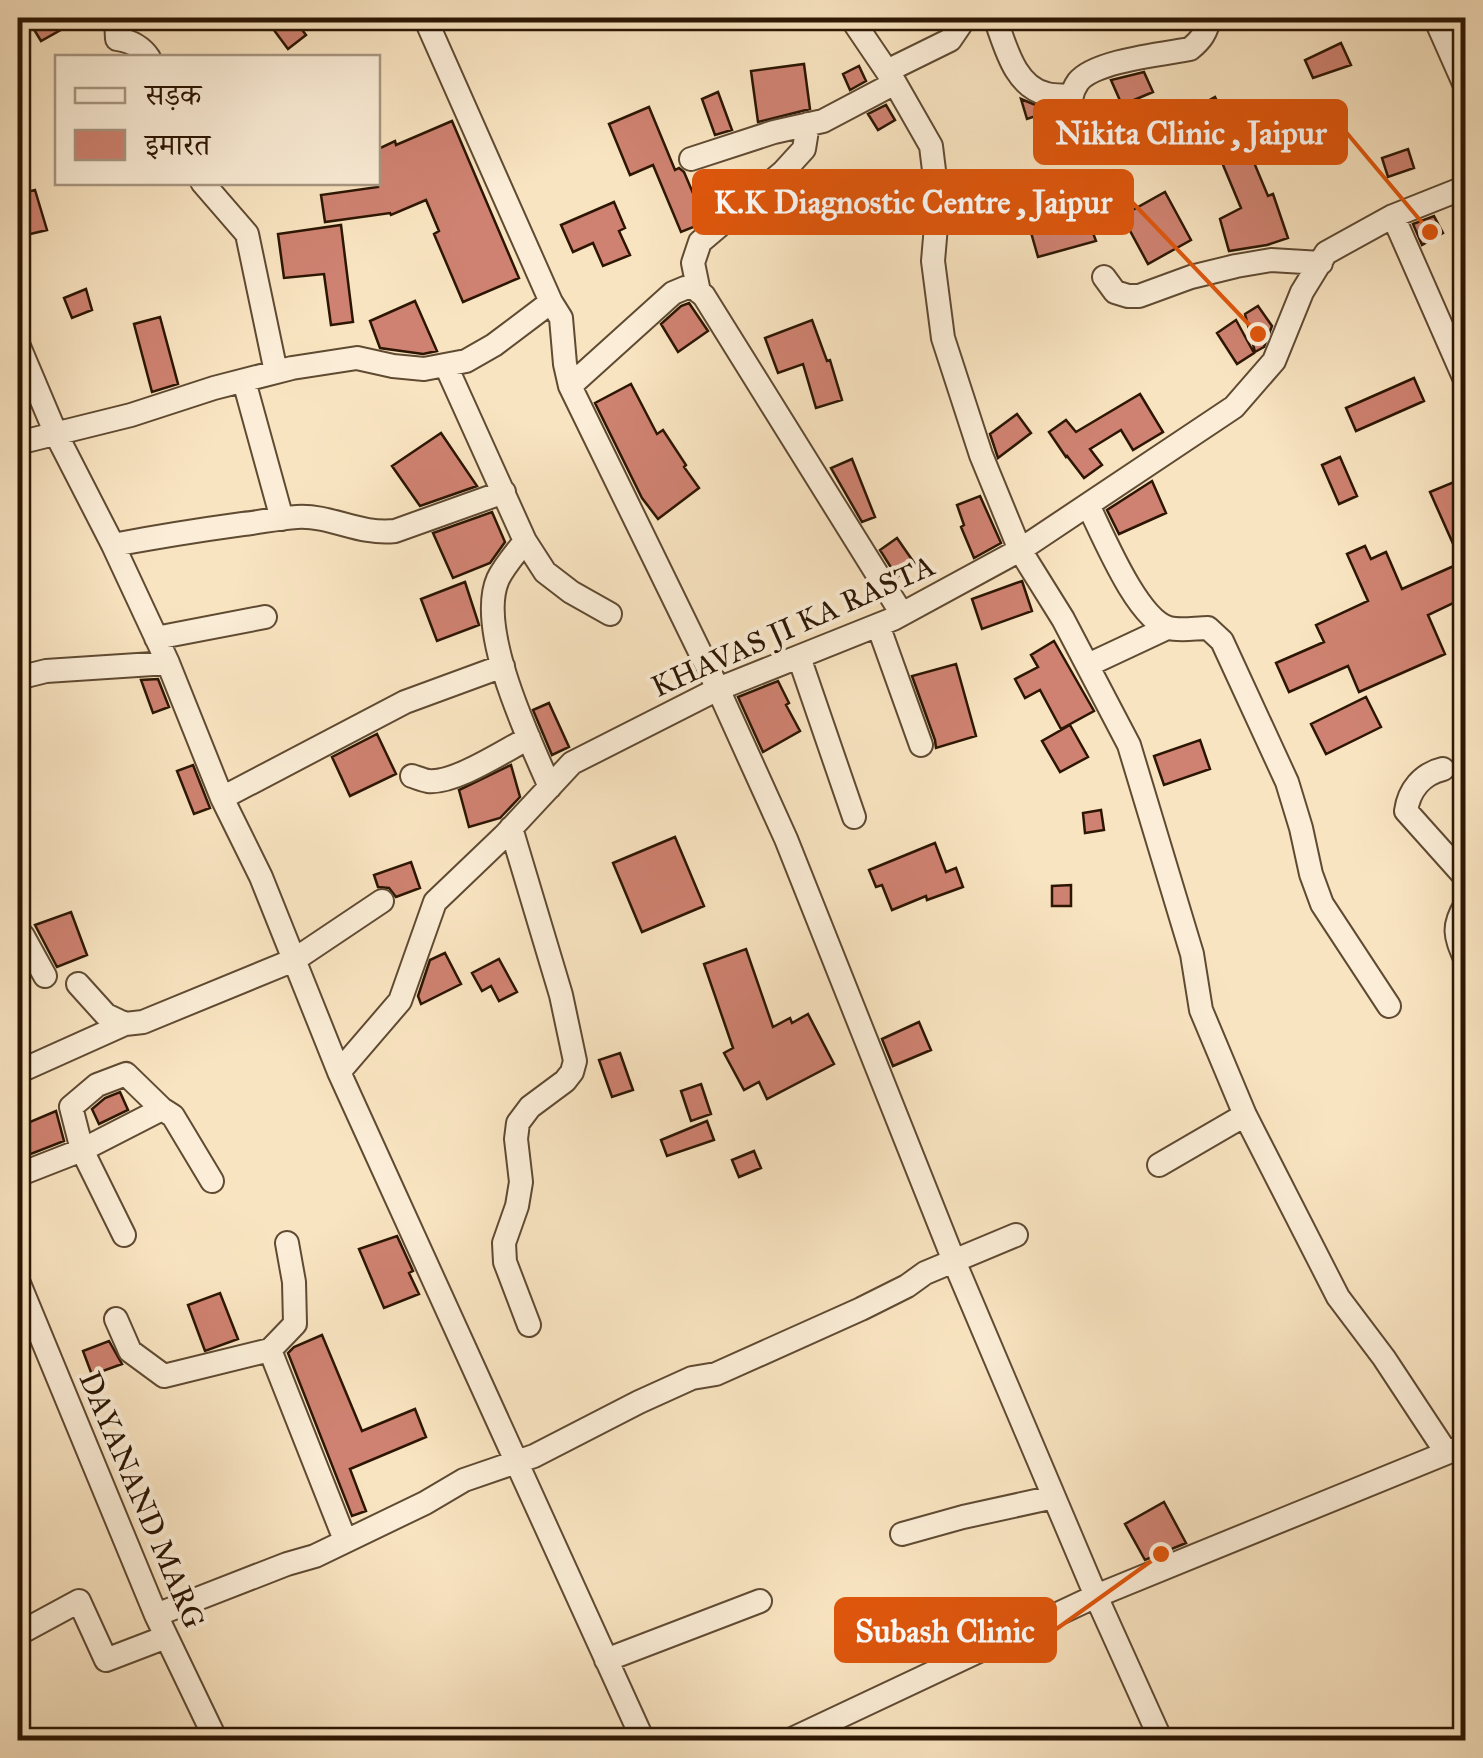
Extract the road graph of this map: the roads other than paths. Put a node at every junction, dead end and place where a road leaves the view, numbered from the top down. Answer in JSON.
{"nodes":[{"id":1,"x":116,"y":18,"type":"edge"},
{"id":2,"x":425,"y":18,"type":"edge"},
{"id":3,"x":851,"y":18,"type":"edge"},
{"id":4,"x":965,"y":18,"type":"edge"},
{"id":5,"x":994,"y":18,"type":"edge"},
{"id":6,"x":1209,"y":18,"type":"edge"},
{"id":7,"x":1436,"y":18,"type":"edge"},
{"id":8,"x":147,"y":55,"type":"edge"},
{"id":9,"x":891,"y":77,"type":"junction"},
{"id":10,"x":1466,"y":88,"type":"edge"},
{"id":11,"x":1071,"y":96,"type":"junction"},
{"id":12,"x":1070,"y":120,"type":"dead end"},
{"id":13,"x":808,"y":124,"type":"junction"},
{"id":14,"x":691,"y":159,"type":"dead end"},
{"id":15,"x":205,"y":185,"type":"edge"},
{"id":16,"x":1466,"y":186,"type":"edge"},
{"id":17,"x":1393,"y":216,"type":"junction"},
{"id":18,"x":1321,"y":263,"type":"junction"},
{"id":19,"x":1104,"y":277,"type":"dead end"},
{"id":20,"x":699,"y":292,"type":"junction"},
{"id":21,"x":551,"y":302,"type":"junction"},
{"id":22,"x":18,"y":344,"type":"edge"},
{"id":23,"x":446,"y":366,"type":"junction"},
{"id":24,"x":276,"y":372,"type":"junction"},
{"id":25,"x":244,"y":381,"type":"junction"},
{"id":26,"x":1466,"y":382,"type":"edge"},
{"id":27,"x":570,"y":386,"type":"junction"},
{"id":28,"x":56,"y":434,"type":"junction"},
{"id":29,"x":18,"y":444,"type":"edge"},
{"id":30,"x":504,"y":492,"type":"junction"},
{"id":31,"x":1088,"y":505,"type":"junction"},
{"id":32,"x":282,"y":519,"type":"junction"},
{"id":33,"x":525,"y":541,"type":"junction"},
{"id":34,"x":113,"y":545,"type":"junction"},
{"id":35,"x":1020,"y":550,"type":"junction"},
{"id":36,"x":610,"y":614,"type":"dead end"},
{"id":37,"x":902,"y":614,"type":"junction"},
{"id":38,"x":265,"y":617,"type":"dead end"},
{"id":39,"x":878,"y":625,"type":"junction"},
{"id":40,"x":1167,"y":628,"type":"junction"},
{"id":41,"x":156,"y":638,"type":"junction"},
{"id":42,"x":798,"y":656,"type":"junction"},
{"id":43,"x":168,"y":663,"type":"junction"},
{"id":44,"x":1088,"y":665,"type":"junction"},
{"id":45,"x":502,"y":666,"type":"junction"},
{"id":46,"x":18,"y":678,"type":"edge"},
{"id":47,"x":718,"y":689,"type":"junction"},
{"id":48,"x":529,"y":738,"type":"junction"},
{"id":49,"x":921,"y":745,"type":"dead end"},
{"id":50,"x":1443,"y":768,"type":"dead end"},
{"id":51,"x":412,"y":776,"type":"dead end"},
{"id":52,"x":550,"y":787,"type":"junction"},
{"id":53,"x":222,"y":798,"type":"junction"},
{"id":54,"x":854,"y":817,"type":"dead end"},
{"id":55,"x":511,"y":828,"type":"junction"},
{"id":56,"x":1466,"y":878,"type":"edge"},
{"id":57,"x":382,"y":901,"type":"dead end"},
{"id":58,"x":1466,"y":904,"type":"edge"},
{"id":59,"x":18,"y":930,"type":"edge"},
{"id":60,"x":294,"y":960,"type":"junction"},
{"id":61,"x":1466,"y":962,"type":"edge"},
{"id":62,"x":45,"y":976,"type":"dead end"},
{"id":63,"x":78,"y":984,"type":"dead end"},
{"id":64,"x":1389,"y":1006,"type":"dead end"},
{"id":65,"x":125,"y":1024,"type":"junction"},
{"id":66,"x":18,"y":1072,"type":"edge"},
{"id":67,"x":339,"y":1072,"type":"junction"},
{"id":68,"x":162,"y":1109,"type":"junction"},
{"id":69,"x":1245,"y":1115,"type":"junction"},
{"id":70,"x":82,"y":1150,"type":"junction"},
{"id":71,"x":1159,"y":1166,"type":"dead end"},
{"id":72,"x":18,"y":1175,"type":"edge"},
{"id":73,"x":212,"y":1181,"type":"dead end"},
{"id":74,"x":124,"y":1235,"type":"dead end"},
{"id":75,"x":1016,"y":1235,"type":"dead end"},
{"id":76,"x":287,"y":1242,"type":"dead end"},
{"id":77,"x":954,"y":1261,"type":"junction"},
{"id":78,"x":18,"y":1281,"type":"edge"},
{"id":79,"x":116,"y":1319,"type":"dead end"},
{"id":80,"x":529,"y":1324,"type":"dead end"},
{"id":81,"x":270,"y":1350,"type":"junction"},
{"id":82,"x":1456,"y":1449,"type":"edge"},
{"id":83,"x":516,"y":1462,"type":"junction"},
{"id":84,"x":1054,"y":1497,"type":"junction"},
{"id":85,"x":902,"y":1534,"type":"dead end"},
{"id":86,"x":345,"y":1540,"type":"junction"},
{"id":87,"x":1096,"y":1596,"type":"junction"},
{"id":88,"x":760,"y":1601,"type":"dead end"},
{"id":89,"x":156,"y":1615,"type":"junction"},
{"id":90,"x":18,"y":1634,"type":"edge"},
{"id":91,"x":166,"y":1637,"type":"junction"},
{"id":92,"x":606,"y":1660,"type":"junction"},
{"id":93,"x":216,"y":1740,"type":"edge"},
{"id":94,"x":643,"y":1740,"type":"edge"},
{"id":95,"x":790,"y":1740,"type":"edge"},
{"id":96,"x":1161,"y":1740,"type":"edge"}],
"edges":[{"from":1,"to":8,"type":"street"},
{"from":2,"to":21,"type":"street"},
{"from":3,"to":9,"type":"street"},
{"from":4,"to":9,"type":"street"},
{"from":5,"to":11,"type":"street"},
{"from":6,"to":11,"type":"street"},
{"from":7,"to":10,"type":"street"},
{"from":9,"to":13,"type":"street"},
{"from":9,"to":35,"type":"street"},
{"from":11,"to":12,"type":"street"},
{"from":13,"to":14,"type":"street"},
{"from":13,"to":20,"type":"street"},
{"from":15,"to":24,"type":"street"},
{"from":16,"to":17,"type":"street","name":"KHAVAS JI KA RASTA"},
{"from":17,"to":18,"type":"street","name":"KHAVAS JI KA RASTA"},
{"from":17,"to":26,"type":"street"},
{"from":18,"to":19,"type":"street"},
{"from":18,"to":31,"type":"street","name":"KHAVAS JI KA RASTA"},
{"from":20,"to":27,"type":"street"},
{"from":20,"to":37,"type":"street"},
{"from":21,"to":23,"type":"street"},
{"from":21,"to":27,"type":"street"},
{"from":22,"to":28,"type":"street"},
{"from":23,"to":24,"type":"street"},
{"from":23,"to":30,"type":"street"},
{"from":24,"to":25,"type":"street"},
{"from":25,"to":28,"type":"street"},
{"from":25,"to":32,"type":"street"},
{"from":27,"to":47,"type":"street"},
{"from":28,"to":29,"type":"street"},
{"from":28,"to":34,"type":"street"},
{"from":30,"to":32,"type":"street"},
{"from":30,"to":33,"type":"street"},
{"from":31,"to":35,"type":"street","name":"KHAVAS JI KA RASTA"},
{"from":31,"to":40,"type":"street"},
{"from":32,"to":34,"type":"street"},
{"from":33,"to":36,"type":"street"},
{"from":33,"to":45,"type":"street"},
{"from":34,"to":41,"type":"street"},
{"from":35,"to":37,"type":"street","name":"KHAVAS JI KA RASTA"},
{"from":35,"to":44,"type":"street"},
{"from":37,"to":39,"type":"street","name":"KHAVAS JI KA RASTA"},
{"from":38,"to":41,"type":"street"},
{"from":39,"to":42,"type":"street","name":"KHAVAS JI KA RASTA"},
{"from":39,"to":49,"type":"street"},
{"from":40,"to":44,"type":"street"},
{"from":40,"to":64,"type":"street"},
{"from":41,"to":43,"type":"street"},
{"from":42,"to":47,"type":"street","name":"KHAVAS JI KA RASTA"},
{"from":42,"to":54,"type":"street"},
{"from":43,"to":46,"type":"street"},
{"from":43,"to":53,"type":"street"},
{"from":44,"to":69,"type":"street"},
{"from":45,"to":48,"type":"street"},
{"from":45,"to":53,"type":"street"},
{"from":47,"to":52,"type":"street","name":"KHAVAS JI KA RASTA"},
{"from":47,"to":77,"type":"street"},
{"from":48,"to":51,"type":"street"},
{"from":48,"to":52,"type":"street"},
{"from":50,"to":56,"type":"street"},
{"from":52,"to":55,"type":"street","name":"KHAVAS JI KA RASTA"},
{"from":53,"to":60,"type":"street"},
{"from":55,"to":67,"type":"street","name":"KHAVAS JI KA RASTA"},
{"from":55,"to":80,"type":"street"},
{"from":57,"to":60,"type":"street"},
{"from":58,"to":61,"type":"street"},
{"from":59,"to":62,"type":"street"},
{"from":60,"to":65,"type":"street"},
{"from":60,"to":67,"type":"street"},
{"from":63,"to":65,"type":"street"},
{"from":65,"to":66,"type":"street"},
{"from":67,"to":83,"type":"street"},
{"from":68,"to":70,"type":"street"},
{"from":68,"to":70,"type":"street"},
{"from":68,"to":73,"type":"street"},
{"from":69,"to":71,"type":"street"},
{"from":69,"to":82,"type":"street"},
{"from":70,"to":72,"type":"street"},
{"from":70,"to":74,"type":"street"},
{"from":75,"to":77,"type":"street"},
{"from":76,"to":81,"type":"street"},
{"from":77,"to":83,"type":"street"},
{"from":77,"to":84,"type":"street"},
{"from":78,"to":89,"type":"street","name":"DAYANAND MARG"},
{"from":79,"to":81,"type":"street"},
{"from":81,"to":86,"type":"street"},
{"from":82,"to":87,"type":"street"},
{"from":83,"to":86,"type":"street"},
{"from":83,"to":92,"type":"street"},
{"from":84,"to":85,"type":"street"},
{"from":84,"to":87,"type":"street"},
{"from":86,"to":89,"type":"street"},
{"from":87,"to":95,"type":"street"},
{"from":87,"to":96,"type":"street"},
{"from":88,"to":92,"type":"street"},
{"from":89,"to":91,"type":"street","name":"DAYANAND MARG"},
{"from":90,"to":91,"type":"street"},
{"from":91,"to":93,"type":"street","name":"DAYANAND MARG"},
{"from":92,"to":94,"type":"street"}]}
